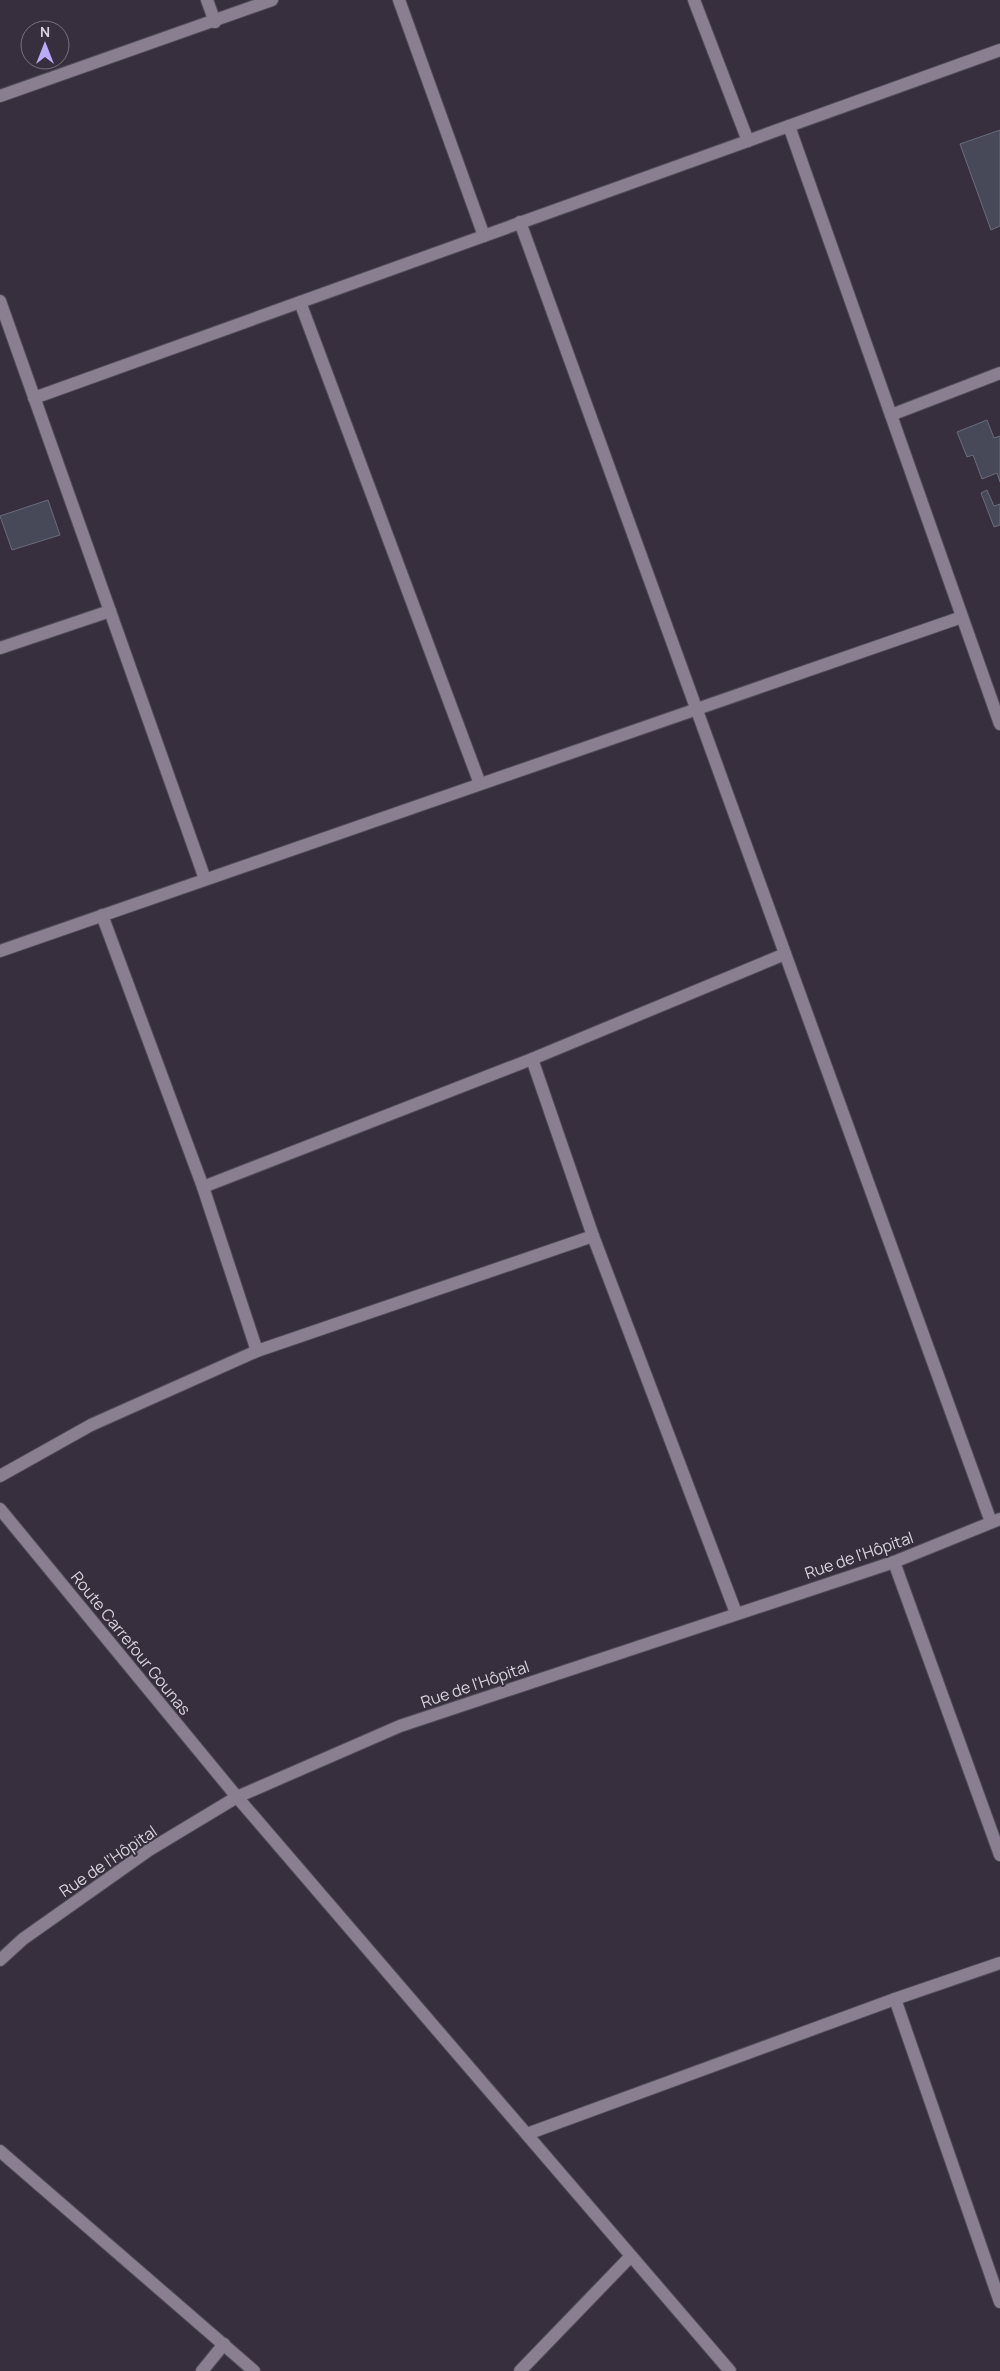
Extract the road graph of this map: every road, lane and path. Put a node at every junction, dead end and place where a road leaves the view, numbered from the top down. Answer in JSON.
{"nodes":[{"id":1,"x":207,"y":0,"type":"edge"},
{"id":2,"x":272,"y":0,"type":"edge"},
{"id":3,"x":399,"y":0,"type":"edge"},
{"id":4,"x":694,"y":0,"type":"edge"},
{"id":5,"x":215,"y":22,"type":"junction"},
{"id":6,"x":1000,"y":50,"type":"edge"},
{"id":7,"x":0,"y":96,"type":"edge"},
{"id":8,"x":789,"y":126,"type":"junction"},
{"id":9,"x":748,"y":141,"type":"junction"},
{"id":10,"x":520,"y":222,"type":"junction"},
{"id":11,"x":484,"y":236,"type":"junction"},
{"id":12,"x":0,"y":301,"type":"edge"},
{"id":13,"x":300,"y":302,"type":"junction"},
{"id":14,"x":1000,"y":373,"type":"edge"},
{"id":15,"x":34,"y":398,"type":"junction"},
{"id":16,"x":891,"y":415,"type":"junction"},
{"id":17,"x":110,"y":611,"type":"junction"},
{"id":18,"x":962,"y":617,"type":"junction"},
{"id":19,"x":0,"y":648,"type":"edge"},
{"id":20,"x":696,"y":709,"type":"junction"},
{"id":21,"x":1000,"y":724,"type":"edge"},
{"id":22,"x":480,"y":784,"type":"junction"},
{"id":23,"x":205,"y":879,"type":"junction"},
{"id":24,"x":102,"y":915,"type":"junction"},
{"id":25,"x":0,"y":950,"type":"edge"},
{"id":26,"x":785,"y":954,"type":"junction"},
{"id":27,"x":532,"y":1059,"type":"junction"},
{"id":28,"x":203,"y":1187,"type":"junction"},
{"id":29,"x":593,"y":1236,"type":"junction"},
{"id":30,"x":257,"y":1351,"type":"junction"},
{"id":31,"x":0,"y":1476,"type":"edge"},
{"id":32,"x":0,"y":1509,"type":"edge"},
{"id":33,"x":996,"y":1521,"type":"edge"},
{"id":34,"x":894,"y":1562,"type":"junction"},
{"id":35,"x":736,"y":1613,"type":"junction"},
{"id":36,"x":238,"y":1797,"type":"junction"},
{"id":37,"x":1000,"y":1854,"type":"edge"},
{"id":38,"x":0,"y":1960,"type":"edge"},
{"id":39,"x":1000,"y":1963,"type":"edge"},
{"id":40,"x":895,"y":1999,"type":"junction"},
{"id":41,"x":527,"y":2134,"type":"junction"},
{"id":42,"x":0,"y":2151,"type":"edge"},
{"id":43,"x":631,"y":2256,"type":"junction"},
{"id":44,"x":1000,"y":2302,"type":"edge"},
{"id":45,"x":224,"y":2344,"type":"junction"},
{"id":46,"x":202,"y":2371,"type":"edge"},
{"id":47,"x":254,"y":2371,"type":"edge"},
{"id":48,"x":520,"y":2371,"type":"edge"},
{"id":49,"x":730,"y":2371,"type":"edge"}],
"edges":[{"from":1,"to":5,"type":"street"},
{"from":2,"to":5,"type":"street"},
{"from":3,"to":11,"type":"street"},
{"from":4,"to":9,"type":"street"},
{"from":5,"to":7,"type":"street"},
{"from":6,"to":8,"type":"street"},
{"from":8,"to":9,"type":"street"},
{"from":8,"to":16,"type":"street"},
{"from":9,"to":10,"type":"street"},
{"from":10,"to":11,"type":"street"},
{"from":10,"to":20,"type":"street"},
{"from":11,"to":13,"type":"street"},
{"from":12,"to":15,"type":"street"},
{"from":13,"to":15,"type":"street"},
{"from":13,"to":22,"type":"street"},
{"from":14,"to":16,"type":"street"},
{"from":15,"to":17,"type":"street"},
{"from":16,"to":18,"type":"street"},
{"from":17,"to":19,"type":"street"},
{"from":17,"to":23,"type":"street"},
{"from":18,"to":20,"type":"street"},
{"from":18,"to":21,"type":"street"},
{"from":20,"to":22,"type":"street"},
{"from":20,"to":26,"type":"street"},
{"from":22,"to":23,"type":"street"},
{"from":23,"to":24,"type":"street"},
{"from":24,"to":25,"type":"street"},
{"from":24,"to":28,"type":"street"},
{"from":26,"to":27,"type":"street"},
{"from":26,"to":33,"type":"street"},
{"from":27,"to":28,"type":"street"},
{"from":27,"to":29,"type":"street"},
{"from":28,"to":30,"type":"street"},
{"from":29,"to":30,"type":"street"},
{"from":29,"to":35,"type":"street"},
{"from":30,"to":31,"type":"street"},
{"from":32,"to":36,"type":"street","name":"Route Carrefour Gounas"},
{"from":33,"to":34,"type":"street","name":"Rue de l'Hôpital"},
{"from":34,"to":35,"type":"street","name":"Rue de l'Hôpital"},
{"from":34,"to":37,"type":"street"},
{"from":35,"to":36,"type":"street","name":"Rue de l'Hôpital"},
{"from":36,"to":38,"type":"street","name":"Rue de l'Hôpital"},
{"from":36,"to":41,"type":"street","name":"Route Carrefour Gounas"},
{"from":39,"to":40,"type":"street"},
{"from":40,"to":41,"type":"street"},
{"from":40,"to":44,"type":"street"},
{"from":41,"to":43,"type":"street","name":"Route Carrefour Gounas"},
{"from":42,"to":45,"type":"street"},
{"from":43,"to":48,"type":"street"},
{"from":43,"to":49,"type":"street","name":"Route Carrefour Gounas"},
{"from":45,"to":46,"type":"street"},
{"from":45,"to":47,"type":"street"}]}
